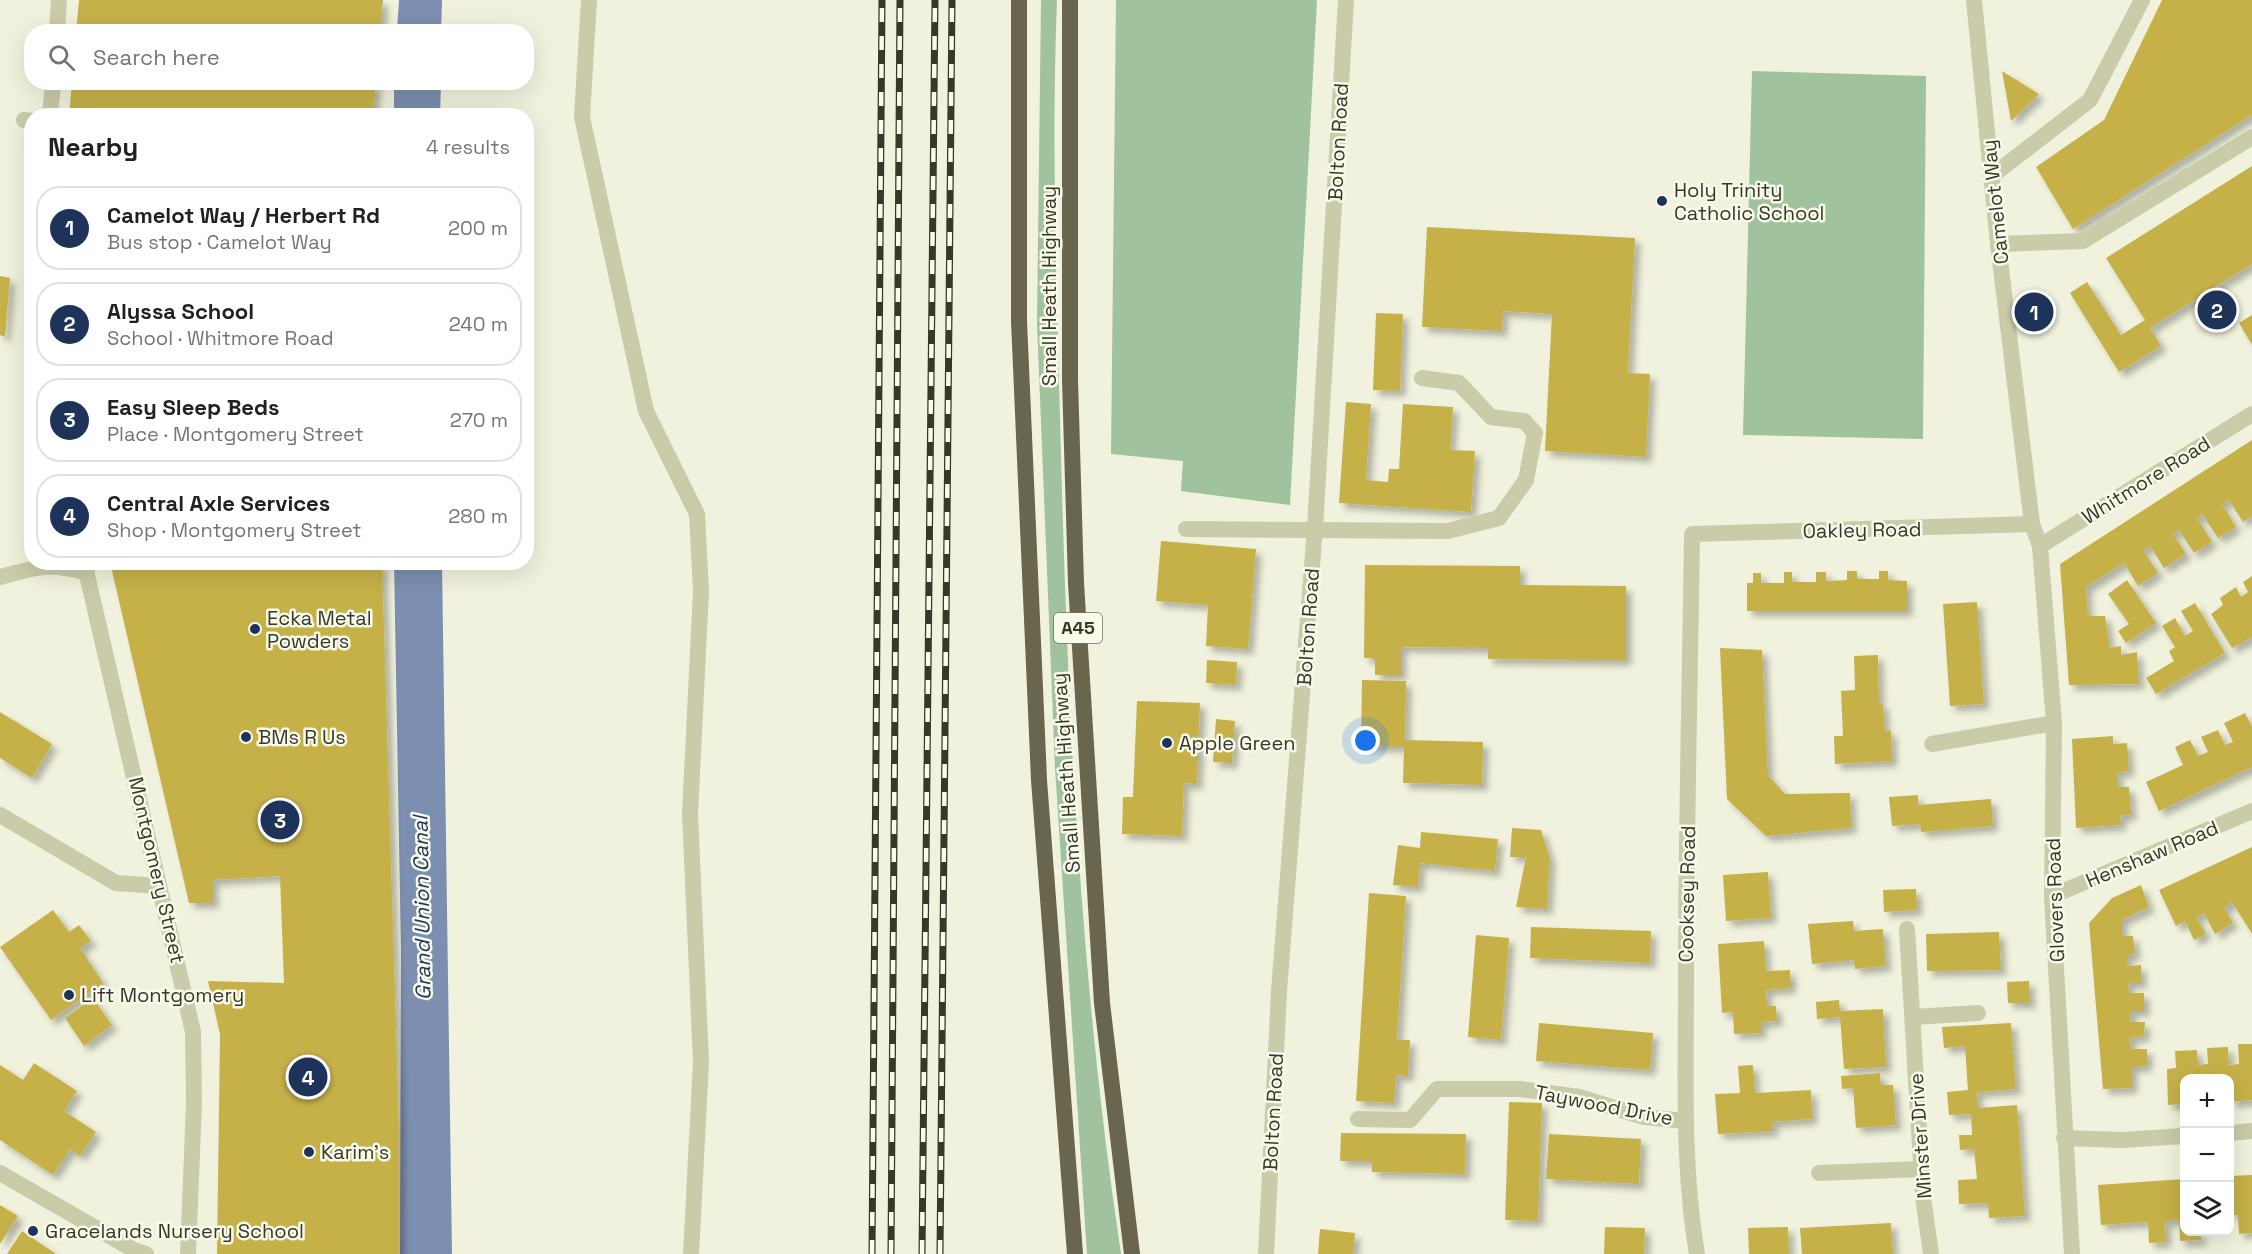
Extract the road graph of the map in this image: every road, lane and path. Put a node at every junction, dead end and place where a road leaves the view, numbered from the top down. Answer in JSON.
{"nodes":[{"id":1,"x":59,"y":0,"type":"edge"},
{"id":2,"x":589,"y":0,"type":"edge"},
{"id":3,"x":1018,"y":0,"type":"edge"},
{"id":4,"x":1070,"y":0,"type":"edge"},
{"id":5,"x":1346,"y":0,"type":"edge"},
{"id":6,"x":1974,"y":0,"type":"edge"},
{"id":7,"x":2142,"y":0,"type":"edge"},
{"id":8,"x":58,"y":24,"type":"edge"},
{"id":9,"x":52,"y":90,"type":"edge"},
{"id":10,"x":51,"y":108,"type":"edge"},
{"id":11,"x":2252,"y":137,"type":"edge"},
{"id":12,"x":1993,"y":175,"type":"junction"},
{"id":13,"x":1998,"y":244,"type":"junction"},
{"id":14,"x":1422,"y":378,"type":"dead end"},
{"id":15,"x":2252,"y":414,"type":"edge"},
{"id":16,"x":2032,"y":524,"type":"junction"},
{"id":17,"x":1315,"y":528,"type":"junction"},
{"id":18,"x":1186,"y":529,"type":"dead end"},
{"id":19,"x":1692,"y":534,"type":"joint"},
{"id":20,"x":2040,"y":546,"type":"junction"},
{"id":21,"x":24,"y":570,"type":"edge"},
{"id":22,"x":86,"y":570,"type":"edge"},
{"id":23,"x":0,"y":576,"type":"edge"},
{"id":24,"x":2054,"y":723,"type":"junction"},
{"id":25,"x":1932,"y":744,"type":"dead end"},
{"id":26,"x":2252,"y":811,"type":"edge"},
{"id":27,"x":0,"y":815,"type":"edge"},
{"id":28,"x":158,"y":886,"type":"junction"},
{"id":29,"x":2052,"y":896,"type":"junction"},
{"id":30,"x":1908,"y":929,"type":"dead end"},
{"id":31,"x":1978,"y":1013,"type":"dead end"},
{"id":32,"x":1913,"y":1017,"type":"junction"},
{"id":33,"x":1358,"y":1119,"type":"dead end"},
{"id":34,"x":1686,"y":1121,"type":"junction"},
{"id":35,"x":2252,"y":1131,"type":"edge"},
{"id":36,"x":2234,"y":1133,"type":"edge"},
{"id":37,"x":2180,"y":1136,"type":"edge"},
{"id":38,"x":2064,"y":1138,"type":"junction"},
{"id":39,"x":1922,"y":1169,"type":"junction"},
{"id":40,"x":0,"y":1173,"type":"edge"},
{"id":41,"x":1819,"y":1173,"type":"dead end"},
{"id":42,"x":146,"y":1254,"type":"edge"},
{"id":43,"x":188,"y":1254,"type":"edge"},
{"id":44,"x":691,"y":1254,"type":"edge"},
{"id":45,"x":1075,"y":1254,"type":"edge"},
{"id":46,"x":1132,"y":1254,"type":"edge"},
{"id":47,"x":1266,"y":1254,"type":"edge"},
{"id":48,"x":1697,"y":1254,"type":"edge"},
{"id":49,"x":1931,"y":1254,"type":"edge"},
{"id":50,"x":2072,"y":1254,"type":"edge"}],
"edges":[{"from":1,"to":8,"type":"street"},
{"from":2,"to":44,"type":"street"},
{"from":3,"to":45,"type":"highway","name":"Small Heath Highway","number":"A45"},
{"from":4,"to":46,"type":"highway","name":"Small Heath Highway","number":"A45"},
{"from":5,"to":17,"type":"street","name":"Bolton Road"},
{"from":6,"to":12,"type":"street","name":"Camelot Way"},
{"from":7,"to":12,"type":"street"},
{"from":9,"to":10,"type":"street"},
{"from":11,"to":13,"type":"street"},
{"from":12,"to":13,"type":"street","name":"Camelot Way"},
{"from":13,"to":16,"type":"street","name":"Camelot Way"},
{"from":14,"to":17,"type":"street"},
{"from":15,"to":20,"type":"street","name":"Whitmore Road"},
{"from":16,"to":19,"type":"street","name":"Oakley Road"},
{"from":16,"to":20,"type":"street","name":"Camelot Way"},
{"from":17,"to":18,"type":"street"},
{"from":17,"to":47,"type":"street","name":"Bolton Road"},
{"from":19,"to":34,"type":"street","name":"Cooksey Road"},
{"from":20,"to":24,"type":"street","name":"Glovers Road"},
{"from":21,"to":23,"type":"street"},
{"from":22,"to":28,"type":"street","name":"Montgomery Street"},
{"from":24,"to":25,"type":"street"},
{"from":24,"to":29,"type":"street","name":"Glovers Road"},
{"from":26,"to":29,"type":"street","name":"Henshaw Road"},
{"from":27,"to":28,"type":"street"},
{"from":28,"to":43,"type":"street","name":"Montgomery Street"},
{"from":29,"to":38,"type":"street","name":"Glovers Road"},
{"from":30,"to":32,"type":"street","name":"Minster Drive"},
{"from":31,"to":32,"type":"street"},
{"from":32,"to":39,"type":"street","name":"Minster Drive"},
{"from":33,"to":34,"type":"street","name":"Taywood Drive"},
{"from":34,"to":48,"type":"street","name":"Cooksey Road"},
{"from":35,"to":36,"type":"street"},
{"from":37,"to":38,"type":"street"},
{"from":38,"to":50,"type":"street","name":"Glovers Road"},
{"from":39,"to":41,"type":"street"},
{"from":39,"to":49,"type":"street","name":"Minster Drive"},
{"from":40,"to":42,"type":"street"}]}
